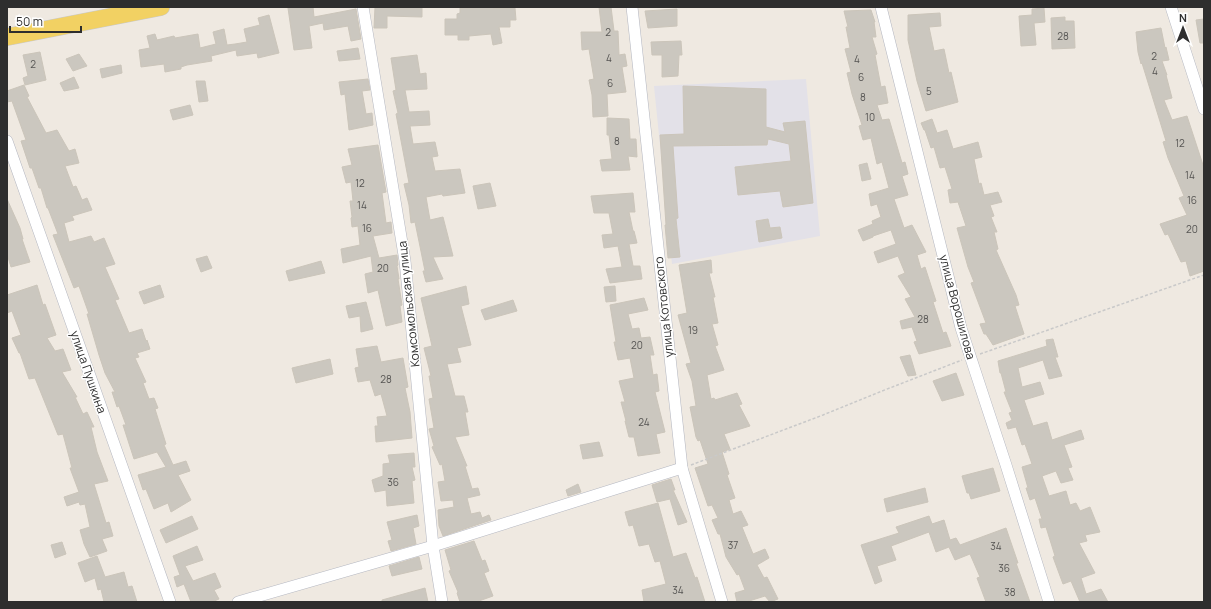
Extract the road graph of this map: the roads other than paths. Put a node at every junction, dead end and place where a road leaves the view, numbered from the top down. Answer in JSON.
{"nodes":[{"id":1,"x":161,"y":7,"type":"edge"},
{"id":2,"x":363,"y":7,"type":"edge"},
{"id":3,"x":632,"y":7,"type":"edge"},
{"id":4,"x":881,"y":7,"type":"edge"},
{"id":5,"x":1172,"y":7,"type":"edge"},
{"id":6,"x":7,"y":37,"type":"edge"},
{"id":7,"x":1204,"y":109,"type":"edge"},
{"id":8,"x":7,"y":141,"type":"edge"},
{"id":9,"x":682,"y":468,"type":"junction"},
{"id":10,"x":433,"y":546,"type":"junction"},
{"id":11,"x":170,"y":602,"type":"edge"},
{"id":12,"x":238,"y":602,"type":"edge"},
{"id":13,"x":442,"y":602,"type":"edge"},
{"id":14,"x":722,"y":602,"type":"edge"},
{"id":15,"x":1049,"y":602,"type":"edge"}],
"edges":[{"from":1,"to":6,"type":"main road"},
{"from":2,"to":10,"type":"street","name":"Комсомольская улица"},
{"from":3,"to":9,"type":"street","name":"улица Котовского"},
{"from":4,"to":15,"type":"street","name":"улица Ворошилова"},
{"from":5,"to":7,"type":"street"},
{"from":8,"to":11,"type":"street","name":"улица Пушкина"},
{"from":9,"to":10,"type":"street"},
{"from":9,"to":14,"type":"street","name":"улица Котовского"},
{"from":10,"to":12,"type":"street"},
{"from":10,"to":13,"type":"street","name":"Комсомольская улица"}]}
